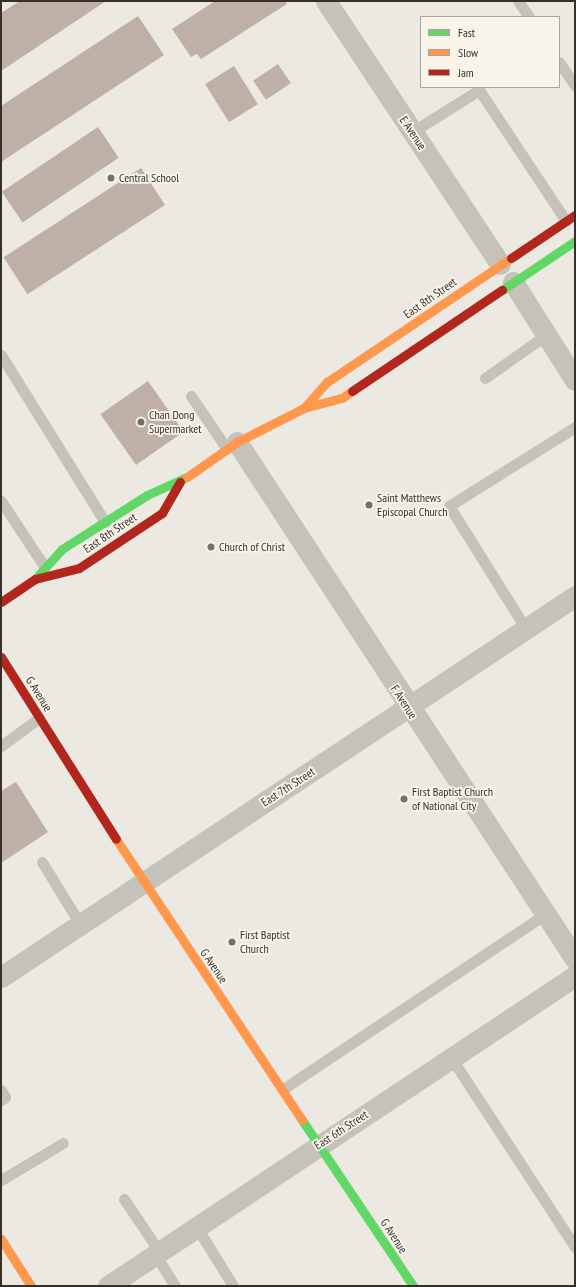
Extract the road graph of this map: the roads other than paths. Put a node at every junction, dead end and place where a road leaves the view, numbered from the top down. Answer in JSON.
{"nodes":[{"id":1,"x":518,"y":1,"type":"edge"},
{"id":2,"x":331,"y":3,"type":"edge"},
{"id":3,"x":528,"y":16,"type":"edge"},
{"id":4,"x":560,"y":64,"type":"edge"},
{"id":5,"x":575,"y":86,"type":"edge"},
{"id":6,"x":412,"y":132,"type":"junction"},
{"id":7,"x":571,"y":218,"type":"edge"},
{"id":8,"x":575,"y":241,"type":"edge"},
{"id":9,"x":500,"y":264,"type":"junction"},
{"id":10,"x":513,"y":282,"type":"junction"},
{"id":11,"x":546,"y":335,"type":"junction"},
{"id":12,"x":1,"y":355,"type":"edge"},
{"id":13,"x":485,"y":378,"type":"dead end"},
{"id":14,"x":575,"y":380,"type":"edge"},
{"id":15,"x":191,"y":396,"type":"dead end"},
{"id":16,"x":304,"y":408,"type":"junction"},
{"id":17,"x":575,"y":427,"type":"edge"},
{"id":18,"x":232,"y":446,"type":"junction"},
{"id":19,"x":180,"y":482,"type":"junction"},
{"id":20,"x":1,"y":501,"type":"edge"},
{"id":21,"x":105,"y":522,"type":"junction"},
{"id":22,"x":44,"y":566,"type":"junction"},
{"id":23,"x":35,"y":579,"type":"junction"},
{"id":24,"x":575,"y":596,"type":"edge"},
{"id":25,"x":1,"y":602,"type":"edge"},
{"id":26,"x":526,"y":629,"type":"junction"},
{"id":27,"x":1,"y":657,"type":"edge"},
{"id":28,"x":408,"y":708,"type":"junction"},
{"id":29,"x":39,"y":718,"type":"junction"},
{"id":30,"x":1,"y":746,"type":"edge"},
{"id":31,"x":42,"y":862,"type":"dead end"},
{"id":32,"x":143,"y":882,"type":"junction"},
{"id":33,"x":545,"y":914,"type":"junction"},
{"id":34,"x":80,"y":924,"type":"junction"},
{"id":35,"x":575,"y":959,"type":"edge"},
{"id":36,"x":575,"y":976,"type":"edge"},
{"id":37,"x":1,"y":977,"type":"edge"},
{"id":38,"x":452,"y":1059,"type":"junction"},
{"id":39,"x":283,"y":1089,"type":"junction"},
{"id":40,"x":1,"y":1090,"type":"edge"},
{"id":41,"x":1,"y":1100,"type":"edge"},
{"id":42,"x":63,"y":1144,"type":"dead end"},
{"id":43,"x":320,"y":1144,"type":"junction"},
{"id":44,"x":1,"y":1180,"type":"edge"},
{"id":45,"x":124,"y":1199,"type":"dead end"},
{"id":46,"x":196,"y":1226,"type":"junction"},
{"id":47,"x":1,"y":1239,"type":"edge"},
{"id":48,"x":575,"y":1247,"type":"edge"},
{"id":49,"x":157,"y":1253,"type":"junction"},
{"id":50,"x":31,"y":1286,"type":"edge"},
{"id":51,"x":108,"y":1286,"type":"edge"},
{"id":52,"x":175,"y":1286,"type":"edge"},
{"id":53,"x":233,"y":1286,"type":"edge"},
{"id":54,"x":413,"y":1286,"type":"edge"}],
"edges":[{"from":1,"to":3,"type":"lane"},
{"from":2,"to":6,"type":"street","name":"E Avenue"},
{"from":4,"to":5,"type":"lane"},
{"from":6,"to":7,"type":"lane"},
{"from":6,"to":9,"type":"street","name":"E Avenue"},
{"from":7,"to":9,"type":"main road","name":"East 8th Street"},
{"from":8,"to":10,"type":"main road","name":"East 8th Street"},
{"from":9,"to":16,"type":"main road","name":"East 8th Street"},
{"from":10,"to":11,"type":"street"},
{"from":10,"to":16,"type":"main road","name":"East 8th Street"},
{"from":11,"to":13,"type":"lane"},
{"from":11,"to":14,"type":"street"},
{"from":12,"to":21,"type":"lane"},
{"from":15,"to":18,"type":"lane"},
{"from":16,"to":18,"type":"main road","name":"East 8th Street"},
{"from":17,"to":26,"type":"lane"},
{"from":18,"to":19,"type":"main road","name":"East 8th Street"},
{"from":18,"to":28,"type":"street","name":"F Avenue"},
{"from":19,"to":21,"type":"main road","name":"East 8th Street"},
{"from":19,"to":23,"type":"main road","name":"East 8th Street"},
{"from":20,"to":22,"type":"lane"},
{"from":21,"to":22,"type":"main road","name":"East 8th Street"},
{"from":22,"to":23,"type":"main road","name":"East 8th Street"},
{"from":23,"to":25,"type":"main road","name":"East 8th Street"},
{"from":24,"to":26,"type":"street","name":"East 7th Street"},
{"from":26,"to":28,"type":"street","name":"East 7th Street"},
{"from":27,"to":29,"type":"main road","name":"G Avenue"},
{"from":28,"to":32,"type":"street","name":"East 7th Street"},
{"from":28,"to":33,"type":"street","name":"F Avenue"},
{"from":29,"to":30,"type":"lane"},
{"from":29,"to":32,"type":"main road","name":"G Avenue"},
{"from":31,"to":34,"type":"lane"},
{"from":32,"to":34,"type":"street","name":"East 7th Street"},
{"from":32,"to":39,"type":"main road","name":"G Avenue"},
{"from":33,"to":35,"type":"street","name":"F Avenue"},
{"from":33,"to":39,"type":"lane"},
{"from":34,"to":37,"type":"street","name":"East 7th Street"},
{"from":36,"to":38,"type":"street","name":"East 6th Street"},
{"from":38,"to":43,"type":"street","name":"East 6th Street"},
{"from":38,"to":48,"type":"lane"},
{"from":39,"to":43,"type":"main road","name":"G Avenue"},
{"from":40,"to":41,"type":"lane"},
{"from":42,"to":44,"type":"lane"},
{"from":43,"to":46,"type":"street","name":"East 6th Street"},
{"from":43,"to":54,"type":"main road","name":"G Avenue"},
{"from":45,"to":49,"type":"lane"},
{"from":46,"to":49,"type":"street","name":"East 6th Street"},
{"from":46,"to":53,"type":"lane"},
{"from":47,"to":50,"type":"main road"},
{"from":49,"to":51,"type":"street","name":"East 6th Street"},
{"from":49,"to":52,"type":"lane"}]}
